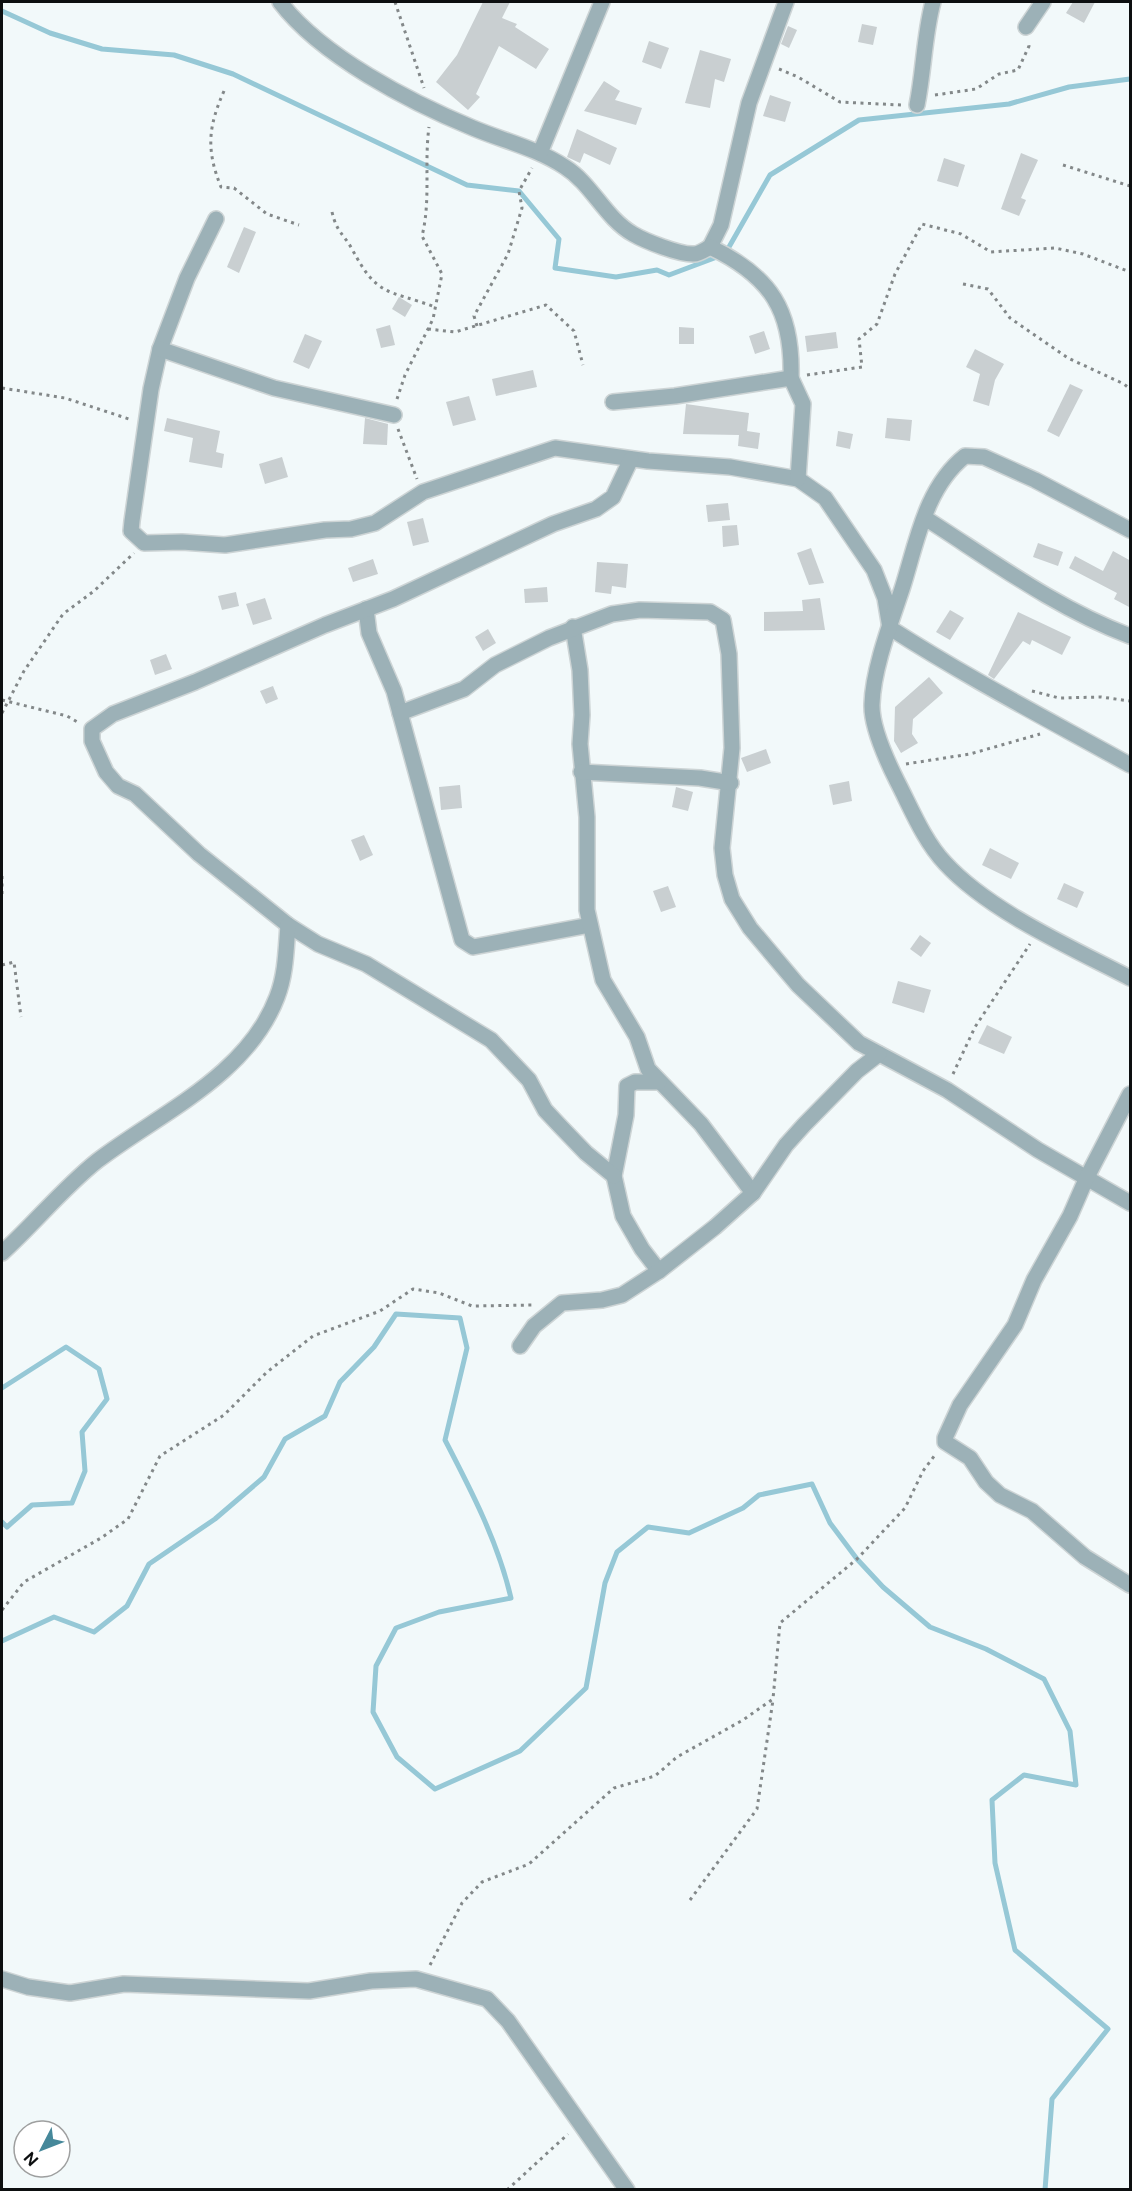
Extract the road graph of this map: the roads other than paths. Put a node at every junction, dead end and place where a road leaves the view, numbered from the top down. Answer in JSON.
{"nodes":[{"id":1,"x":280,"y":2,"type":"edge"},
{"id":2,"x":602,"y":2,"type":"edge"},
{"id":3,"x":786,"y":2,"type":"edge"},
{"id":4,"x":933,"y":2,"type":"edge"},
{"id":5,"x":1043,"y":2,"type":"edge"},
{"id":6,"x":1026,"y":27,"type":"dead end"},
{"id":7,"x":917,"y":105,"type":"dead end"},
{"id":8,"x":540,"y":153,"type":"junction"},
{"id":9,"x":216,"y":219,"type":"dead end"},
{"id":10,"x":710,"y":247,"type":"junction"},
{"id":11,"x":160,"y":350,"type":"junction"},
{"id":12,"x":791,"y":378,"type":"junction"},
{"id":13,"x":613,"y":402,"type":"dead end"},
{"id":14,"x":394,"y":416,"type":"road end"},
{"id":15,"x":631,"y":459,"type":"junction"},
{"id":16,"x":798,"y":479,"type":"junction"},
{"id":17,"x":925,"y":518,"type":"junction"},
{"id":18,"x":1131,"y":530,"type":"edge"},
{"id":19,"x":366,"y":609,"type":"junction"},
{"id":20,"x":573,"y":627,"type":"junction"},
{"id":21,"x":890,"y":628,"type":"junction"},
{"id":22,"x":1131,"y":636,"type":"edge"},
{"id":23,"x":400,"y":713,"type":"junction"},
{"id":24,"x":1131,"y":765,"type":"edge"},
{"id":25,"x":581,"y":772,"type":"junction"},
{"id":26,"x":730,"y":783,"type":"junction"},
{"id":27,"x":288,"y":925,"type":"junction"},
{"id":28,"x":590,"y":926,"type":"junction"},
{"id":29,"x":1131,"y":978,"type":"edge"},
{"id":30,"x":879,"y":1054,"type":"junction"},
{"id":31,"x":659,"y":1082,"type":"junction"},
{"id":32,"x":1131,"y":1094,"type":"edge"},
{"id":33,"x":614,"y":1176,"type":"junction"},
{"id":34,"x":1087,"y":1177,"type":"junction"},
{"id":35,"x":753,"y":1193,"type":"junction"},
{"id":36,"x":1131,"y":1203,"type":"edge"},
{"id":37,"x":2,"y":1253,"type":"edge"},
{"id":38,"x":659,"y":1271,"type":"junction"},
{"id":39,"x":520,"y":1346,"type":"dead end"},
{"id":40,"x":1131,"y":1585,"type":"edge"},
{"id":41,"x":2,"y":1979,"type":"edge"},
{"id":42,"x":627,"y":2190,"type":"edge"}],
"edges":[{"from":1,"to":8,"type":"street"},
{"from":2,"to":8,"type":"street"},
{"from":3,"to":10,"type":"street"},
{"from":4,"to":7,"type":"street"},
{"from":5,"to":6,"type":"street"},
{"from":8,"to":10,"type":"street"},
{"from":9,"to":11,"type":"street"},
{"from":10,"to":12,"type":"street"},
{"from":11,"to":14,"type":"street"},
{"from":11,"to":15,"type":"street"},
{"from":12,"to":13,"type":"street"},
{"from":12,"to":16,"type":"street"},
{"from":15,"to":16,"type":"street"},
{"from":15,"to":19,"type":"street"},
{"from":16,"to":21,"type":"street"},
{"from":17,"to":18,"type":"street"},
{"from":17,"to":21,"type":"street"},
{"from":17,"to":22,"type":"street"},
{"from":19,"to":23,"type":"street"},
{"from":19,"to":27,"type":"street"},
{"from":20,"to":23,"type":"street"},
{"from":20,"to":25,"type":"street"},
{"from":20,"to":26,"type":"street"},
{"from":21,"to":24,"type":"street"},
{"from":21,"to":29,"type":"street"},
{"from":23,"to":28,"type":"street"},
{"from":25,"to":26,"type":"street"},
{"from":25,"to":28,"type":"street"},
{"from":26,"to":30,"type":"street"},
{"from":27,"to":33,"type":"street"},
{"from":27,"to":37,"type":"street"},
{"from":28,"to":31,"type":"street"},
{"from":30,"to":34,"type":"street"},
{"from":30,"to":35,"type":"street"},
{"from":31,"to":33,"type":"street"},
{"from":31,"to":35,"type":"street"},
{"from":32,"to":34,"type":"street"},
{"from":33,"to":38,"type":"street"},
{"from":34,"to":36,"type":"street"},
{"from":34,"to":40,"type":"street"},
{"from":35,"to":38,"type":"street"},
{"from":38,"to":39,"type":"street"},
{"from":41,"to":42,"type":"street"}]}
